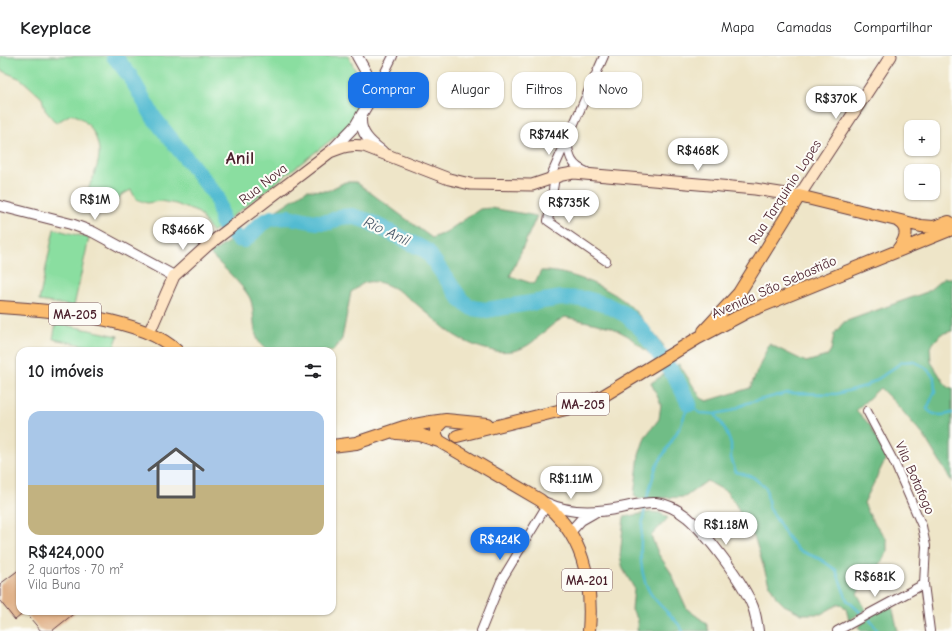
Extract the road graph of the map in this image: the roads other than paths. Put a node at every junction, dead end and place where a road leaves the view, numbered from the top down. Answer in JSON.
{"nodes":[{"id":1,"x":357,"y":56,"type":"edge"},
{"id":2,"x":393,"y":56,"type":"edge"},
{"id":3,"x":891,"y":56,"type":"edge"},
{"id":4,"x":603,"y":57,"type":"edge"},
{"id":5,"x":366,"y":72,"type":"edge"},
{"id":6,"x":385,"y":72,"type":"edge"},
{"id":7,"x":366,"y":108,"type":"edge"},
{"id":8,"x":361,"y":118,"type":"junction"},
{"id":9,"x":567,"y":140,"type":"junction"},
{"id":10,"x":330,"y":152,"type":"junction"},
{"id":11,"x":383,"y":152,"type":"junction"},
{"id":12,"x":594,"y":174,"type":"junction"},
{"id":13,"x":552,"y":179,"type":"junction"},
{"id":14,"x":799,"y":196,"type":"junction"},
{"id":15,"x":0,"y":206,"type":"edge"},
{"id":16,"x":898,"y":221,"type":"junction"},
{"id":17,"x":948,"y":225,"type":"edge"},
{"id":18,"x":897,"y":251,"type":"junction"},
{"id":19,"x":606,"y":261,"type":"dead end"},
{"id":20,"x":174,"y":276,"type":"junction"},
{"id":21,"x":739,"y":293,"type":"junction"},
{"id":22,"x":0,"y":307,"type":"edge"},
{"id":23,"x":747,"y":312,"type":"junction"},
{"id":24,"x":149,"y":333,"type":"junction"},
{"id":25,"x":698,"y":338,"type":"junction"},
{"id":26,"x":172,"y":347,"type":"edge"},
{"id":27,"x":867,"y":411,"type":"dead end"},
{"id":28,"x":446,"y":421,"type":"junction"},
{"id":29,"x":502,"y":424,"type":"junction"},
{"id":30,"x":381,"y":435,"type":"junction"},
{"id":31,"x":457,"y":437,"type":"junction"},
{"id":32,"x":441,"y":441,"type":"junction"},
{"id":33,"x":336,"y":446,"type":"edge"},
{"id":34,"x":486,"y":468,"type":"junction"},
{"id":35,"x":544,"y":503,"type":"junction"},
{"id":36,"x":598,"y":511,"type":"junction"},
{"id":37,"x":570,"y":531,"type":"junction"},
{"id":38,"x":924,"y":584,"type":"junction"},
{"id":39,"x":480,"y":631,"type":"edge"},
{"id":40,"x":589,"y":631,"type":"edge"},
{"id":41,"x":758,"y":631,"type":"edge"},
{"id":42,"x":837,"y":631,"type":"edge"},
{"id":43,"x":930,"y":631,"type":"edge"}],
"edges":[{"from":1,"to":5,"type":"street"},
{"from":2,"to":6,"type":"street","name":"Rua Nova"},
{"from":3,"to":14,"type":"main road","name":"Rua Tarquinio Lopes"},
{"from":4,"to":9,"type":"street"},
{"from":7,"to":8,"type":"street","name":"Rua Nova"},
{"from":8,"to":10,"type":"street","name":"Rua Nova"},
{"from":8,"to":11,"type":"street"},
{"from":9,"to":12,"type":"street"},
{"from":9,"to":13,"type":"street"},
{"from":10,"to":11,"type":"main road"},
{"from":10,"to":20,"type":"main road","name":"Rua Nova"},
{"from":11,"to":13,"type":"main road"},
{"from":12,"to":13,"type":"main road"},
{"from":12,"to":14,"type":"main road"},
{"from":13,"to":19,"type":"street"},
{"from":14,"to":16,"type":"main road"},
{"from":14,"to":21,"type":"main road","name":"Rua Tarquinio Lopes"},
{"from":15,"to":20,"type":"street"},
{"from":16,"to":17,"type":"main road"},
{"from":16,"to":18,"type":"main road"},
{"from":17,"to":18,"type":"main road","name":"Avenida São Sebastião","number":"MA-205"},
{"from":18,"to":23,"type":"main road","name":"Avenida São Sebastião","number":"MA-205"},
{"from":20,"to":24,"type":"main road","name":"Rua Nova"},
{"from":21,"to":23,"type":"main road"},
{"from":21,"to":25,"type":"main road","name":"Rua Tarquinio Lopes"},
{"from":22,"to":24,"type":"main road","number":"MA-205"},
{"from":23,"to":25,"type":"main road","name":"Avenida São Sebastião","number":"MA-205"},
{"from":24,"to":26,"type":"main road","number":"MA-205"},
{"from":25,"to":29,"type":"main road","name":"Avenida São Sebastião","number":"MA-205"},
{"from":27,"to":38,"type":"street","name":"Vila Botafogo"},
{"from":28,"to":29,"type":"main road","name":"Avenida São Sebastião","number":"MA-205"},
{"from":28,"to":30,"type":"main road","number":"MA-205"},
{"from":28,"to":31,"type":"main road"},
{"from":28,"to":32,"type":"main road"},
{"from":29,"to":31,"type":"main road","name":"Avenida São Sebastião","number":"MA-205"},
{"from":30,"to":32,"type":"main road","number":"MA-205"},
{"from":30,"to":33,"type":"main road","number":"MA-205"},
{"from":31,"to":32,"type":"main road","number":"MA-205"},
{"from":31,"to":34,"type":"main road","number":"MA-201"},
{"from":32,"to":34,"type":"main road","number":"MA-201"},
{"from":34,"to":35,"type":"main road","number":"MA-201"},
{"from":35,"to":36,"type":"street"},
{"from":35,"to":37,"type":"main road","number":"MA-201"},
{"from":35,"to":39,"type":"street"},
{"from":36,"to":37,"type":"street"},
{"from":36,"to":41,"type":"street"},
{"from":37,"to":40,"type":"main road","number":"MA-201"},
{"from":38,"to":42,"type":"street"},
{"from":38,"to":43,"type":"street","name":"Vila Botafogo"}]}
